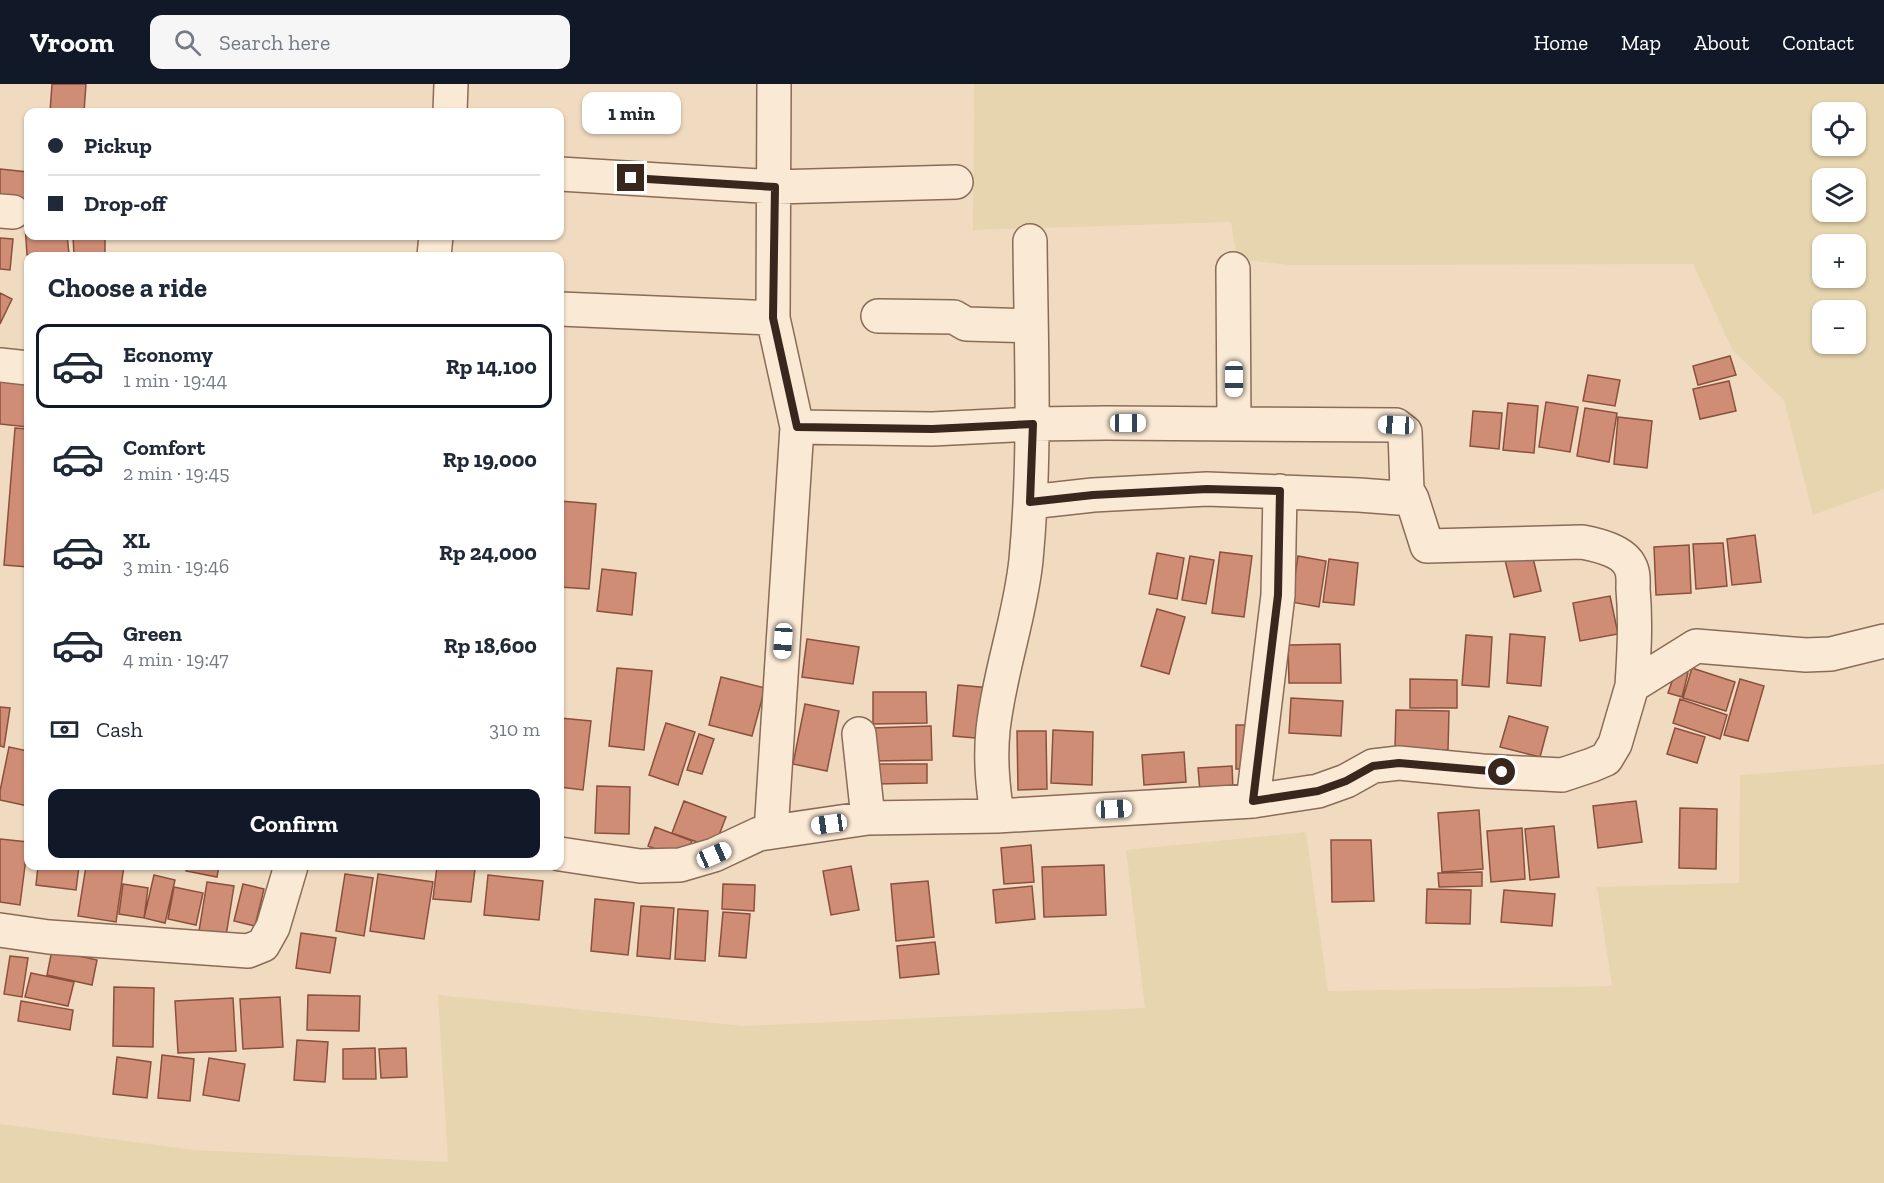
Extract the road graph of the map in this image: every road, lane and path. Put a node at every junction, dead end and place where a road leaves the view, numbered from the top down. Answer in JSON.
{"nodes":[{"id":1,"x":452,"y":84,"type":"edge"},
{"id":2,"x":774,"y":84,"type":"edge"},
{"id":3,"x":450,"y":108,"type":"edge"},
{"id":4,"x":564,"y":174,"type":"edge"},
{"id":5,"x":956,"y":182,"type":"dead end"},
{"id":6,"x":775,"y":187,"type":"junction"},
{"id":7,"x":1030,"y":241,"type":"dead end"},
{"id":8,"x":1233,"y":269,"type":"dead end"},
{"id":9,"x":564,"y":309,"type":"edge"},
{"id":10,"x":878,"y":316,"type":"dead end"},
{"id":11,"x":773,"y":318,"type":"junction"},
{"id":12,"x":1031,"y":326,"type":"junction"},
{"id":13,"x":0,"y":365,"type":"edge"},
{"id":14,"x":24,"y":368,"type":"edge"},
{"id":15,"x":1033,"y":424,"type":"junction"},
{"id":16,"x":1234,"y":424,"type":"junction"},
{"id":17,"x":797,"y":427,"type":"junction"},
{"id":18,"x":1280,"y":491,"type":"junction"},
{"id":19,"x":1412,"y":499,"type":"junction"},
{"id":20,"x":1030,"y":502,"type":"junction"},
{"id":21,"x":1884,"y":641,"type":"edge"},
{"id":22,"x":1632,"y":686,"type":"junction"},
{"id":23,"x":859,"y":734,"type":"dead end"},
{"id":24,"x":1253,"y":801,"type":"junction"},
{"id":25,"x":997,"y":816,"type":"junction"},
{"id":26,"x":868,"y":818,"type":"junction"},
{"id":27,"x":771,"y":832,"type":"junction"},
{"id":28,"x":564,"y":855,"type":"edge"},
{"id":29,"x":290,"y":870,"type":"edge"},
{"id":30,"x":0,"y":930,"type":"edge"}],
"edges":[{"from":1,"to":3,"type":"street"},
{"from":2,"to":6,"type":"street"},
{"from":4,"to":6,"type":"street"},
{"from":5,"to":6,"type":"street"},
{"from":6,"to":11,"type":"street"},
{"from":7,"to":12,"type":"street"},
{"from":8,"to":16,"type":"street"},
{"from":9,"to":11,"type":"street"},
{"from":10,"to":12,"type":"street"},
{"from":11,"to":17,"type":"street"},
{"from":12,"to":15,"type":"street"},
{"from":13,"to":14,"type":"street"},
{"from":15,"to":16,"type":"street"},
{"from":15,"to":17,"type":"street"},
{"from":15,"to":20,"type":"street"},
{"from":16,"to":19,"type":"street"},
{"from":17,"to":27,"type":"street"},
{"from":18,"to":19,"type":"street"},
{"from":18,"to":20,"type":"street"},
{"from":18,"to":24,"type":"street"},
{"from":19,"to":22,"type":"street"},
{"from":20,"to":25,"type":"street"},
{"from":21,"to":22,"type":"street"},
{"from":22,"to":24,"type":"street"},
{"from":23,"to":26,"type":"street"},
{"from":24,"to":25,"type":"street"},
{"from":25,"to":26,"type":"street"},
{"from":26,"to":27,"type":"street"},
{"from":27,"to":28,"type":"street"},
{"from":29,"to":30,"type":"street"}]}
